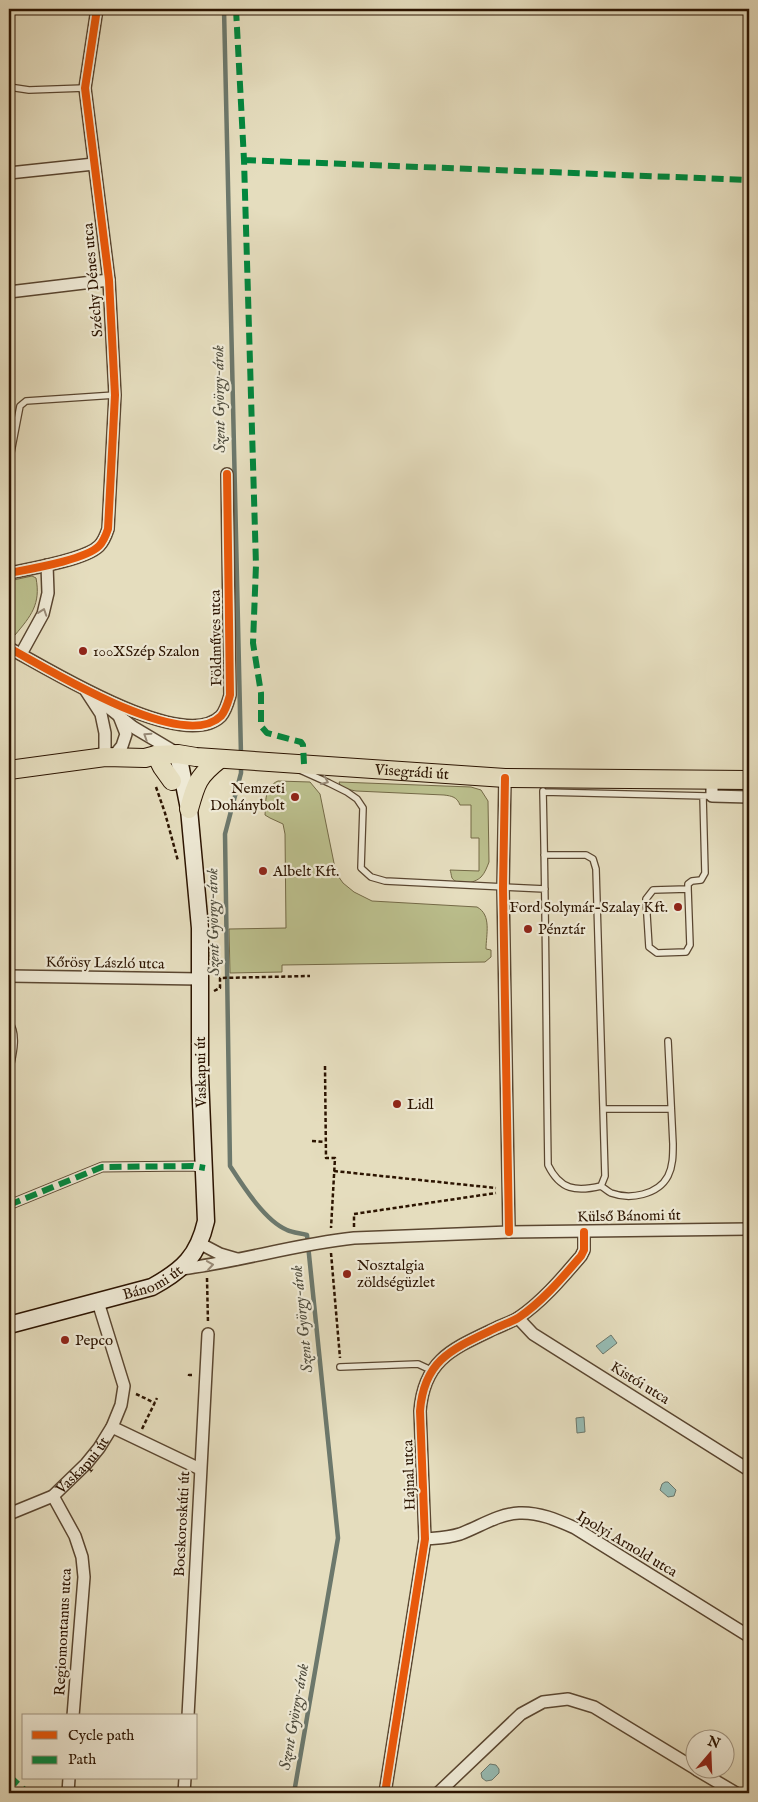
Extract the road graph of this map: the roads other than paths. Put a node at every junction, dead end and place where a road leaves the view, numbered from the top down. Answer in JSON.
{"nodes":[{"id":1,"x":97,"y":9,"type":"edge"},
{"id":2,"x":9,"y":87,"type":"edge"},
{"id":3,"x":85,"y":88,"type":"junction"},
{"id":4,"x":94,"y":164,"type":"junction"},
{"id":5,"x":9,"y":173,"type":"edge"},
{"id":6,"x":109,"y":280,"type":"junction"},
{"id":7,"x":9,"y":292,"type":"edge"},
{"id":8,"x":115,"y":395,"type":"junction"},
{"id":9,"x":9,"y":463,"type":"edge"},
{"id":10,"x":226,"y":474,"type":"dead end"},
{"id":11,"x":47,"y":565,"type":"junction"},
{"id":12,"x":9,"y":573,"type":"edge"},
{"id":13,"x":9,"y":648,"type":"edge"},
{"id":14,"x":21,"y":654,"type":"junction"},
{"id":15,"x":86,"y":691,"type":"junction"},
{"id":16,"x":118,"y":715,"type":"junction"},
{"id":17,"x":178,"y":754,"type":"junction"},
{"id":18,"x":156,"y":755,"type":"junction"},
{"id":19,"x":109,"y":757,"type":"junction"},
{"id":20,"x":226,"y":759,"type":"junction"},
{"id":21,"x":282,"y":763,"type":"junction"},
{"id":22,"x":9,"y":770,"type":"edge"},
{"id":23,"x":505,"y":778,"type":"junction"},
{"id":24,"x":749,"y":780,"type":"edge"},
{"id":25,"x":172,"y":781,"type":"junction"},
{"id":26,"x":543,"y":785,"type":"junction"},
{"id":27,"x":709,"y":790,"type":"junction"},
{"id":28,"x":749,"y":797,"type":"edge"},
{"id":29,"x":189,"y":809,"type":"junction"},
{"id":30,"x":544,"y":855,"type":"junction"},
{"id":31,"x":187,"y":868,"type":"junction"},
{"id":32,"x":502,"y":888,"type":"junction"},
{"id":33,"x":545,"y":889,"type":"junction"},
{"id":34,"x":688,"y":889,"type":"junction"},
{"id":35,"x":9,"y":976,"type":"edge"},
{"id":36,"x":200,"y":979,"type":"junction"},
{"id":37,"x":9,"y":1022,"type":"edge"},
{"id":38,"x":668,"y":1041,"type":"dead end"},
{"id":39,"x":9,"y":1073,"type":"edge"},
{"id":40,"x":603,"y":1109,"type":"junction"},
{"id":41,"x":671,"y":1109,"type":"junction"},
{"id":42,"x":204,"y":1168,"type":"junction"},
{"id":43,"x":601,"y":1186,"type":"junction"},
{"id":44,"x":9,"y":1205,"type":"edge"},
{"id":45,"x":749,"y":1229,"type":"edge"},
{"id":46,"x":509,"y":1232,"type":"junction"},
{"id":47,"x":584,"y":1232,"type":"junction"},
{"id":48,"x":199,"y":1242,"type":"junction"},
{"id":49,"x":238,"y":1260,"type":"junction"},
{"id":50,"x":181,"y":1269,"type":"junction"},
{"id":51,"x":98,"y":1302,"type":"junction"},
{"id":52,"x":518,"y":1318,"type":"junction"},
{"id":53,"x":9,"y":1325,"type":"edge"},
{"id":54,"x":208,"y":1334,"type":"road end"},
{"id":55,"x":340,"y":1367,"type":"road end"},
{"id":56,"x":431,"y":1370,"type":"junction"},
{"id":57,"x":112,"y":1427,"type":"junction"},
{"id":58,"x":200,"y":1469,"type":"junction"},
{"id":59,"x":749,"y":1470,"type":"edge"},
{"id":60,"x":53,"y":1496,"type":"junction"},
{"id":61,"x":9,"y":1514,"type":"edge"},
{"id":62,"x":425,"y":1539,"type":"junction"},
{"id":63,"x":747,"y":1635,"type":"dead end"},
{"id":64,"x":73,"y":1714,"type":"edge"},
{"id":65,"x":188,"y":1714,"type":"edge"},
{"id":66,"x":686,"y":1763,"type":"edge"},
{"id":67,"x":69,"y":1780,"type":"edge"},
{"id":68,"x":185,"y":1780,"type":"edge"},
{"id":69,"x":714,"y":1780,"type":"edge"},
{"id":70,"x":68,"y":1793,"type":"edge"},
{"id":71,"x":184,"y":1793,"type":"edge"},
{"id":72,"x":385,"y":1793,"type":"edge"},
{"id":73,"x":438,"y":1793,"type":"edge"},
{"id":74,"x":736,"y":1793,"type":"edge"}],
"edges":[{"from":1,"to":3,"type":"street","name":"Széchy Dénes utca"},
{"from":2,"to":3,"type":"lane"},
{"from":3,"to":4,"type":"street","name":"Széchy Dénes utca"},
{"from":4,"to":5,"type":"street"},
{"from":4,"to":6,"type":"street","name":"Széchy Dénes utca"},
{"from":6,"to":7,"type":"street"},
{"from":6,"to":8,"type":"street","name":"Széchy Dénes utca"},
{"from":8,"to":9,"type":"lane"},
{"from":8,"to":11,"type":"street","name":"Széchy Dénes utca"},
{"from":10,"to":15,"type":"street","name":"Földműves utca"},
{"from":11,"to":12,"type":"street"},
{"from":14,"to":11,"type":"street","one_way":true},
{"from":13,"to":14,"type":"street","name":"Földműves utca"},
{"from":14,"to":15,"type":"street","name":"Földműves utca"},
{"from":15,"to":16,"type":"street","name":"Földműves utca"},
{"from":15,"to":19,"type":"street","name":"Földműves utca"},
{"from":17,"to":16,"type":"street","name":"Földműves utca","one_way":true},
{"from":16,"to":19,"type":"street"},
{"from":17,"to":18,"type":"main road","name":"Visegrádi út"},
{"from":17,"to":20,"type":"main road","name":"Visegrádi út"},
{"from":17,"to":25,"type":"main road","name":"Vaskapui út"},
{"from":17,"to":29,"type":"main road","name":"Vaskapui út"},
{"from":18,"to":19,"type":"main road","name":"Visegrádi út"},
{"from":18,"to":25,"type":"main road"},
{"from":19,"to":22,"type":"main road","name":"Visegrádi út"},
{"from":20,"to":21,"type":"main road","name":"Visegrádi út"},
{"from":20,"to":29,"type":"main road"},
{"from":21,"to":23,"type":"main road","name":"Visegrádi út"},
{"from":21,"to":32,"type":"lane","one_way":true},
{"from":23,"to":26,"type":"main road","name":"Visegrádi út"},
{"from":23,"to":32,"type":"street"},
{"from":24,"to":27,"type":"main road","name":"Visegrádi út"},
{"from":25,"to":31,"type":"main road","name":"Vaskapui út"},
{"from":26,"to":27,"type":"main road","name":"Visegrádi út"},
{"from":26,"to":30,"type":"lane"},
{"from":27,"to":28,"type":"street","name":"Visegrádi út"},
{"from":27,"to":34,"type":"lane"},
{"from":29,"to":31,"type":"main road","name":"Vaskapui út"},
{"from":30,"to":33,"type":"lane"},
{"from":30,"to":40,"type":"lane"},
{"from":31,"to":36,"type":"main road","name":"Vaskapui út"},
{"from":32,"to":33,"type":"lane"},
{"from":32,"to":46,"type":"street"},
{"from":33,"to":43,"type":"lane"},
{"from":34,"to":34,"type":"lane"},
{"from":35,"to":36,"type":"street","name":"Kőrösy László utca"},
{"from":36,"to":42,"type":"main road","name":"Vaskapui út"},
{"from":37,"to":39,"type":"lane"},
{"from":38,"to":41,"type":"lane"},
{"from":40,"to":41,"type":"lane"},
{"from":40,"to":43,"type":"lane"},
{"from":41,"to":43,"type":"lane"},
{"from":42,"to":44,"type":"street"},
{"from":42,"to":48,"type":"main road","name":"Vaskapui út"},
{"from":45,"to":47,"type":"street","name":"Külső Bánomi út"},
{"from":46,"to":47,"type":"street","name":"Külső Bánomi út"},
{"from":46,"to":49,"type":"street","name":"Bánomi út"},
{"from":47,"to":52,"type":"street","name":"Hajnal utca"},
{"from":48,"to":49,"type":"street"},
{"from":48,"to":50,"type":"main road","name":"Vaskapui út"},
{"from":50,"to":49,"type":"street","name":"Bánomi út","one_way":true},
{"from":50,"to":51,"type":"main road","name":"Bánomi út"},
{"from":51,"to":53,"type":"main road","name":"Bánomi út"},
{"from":51,"to":57,"type":"street","name":"Vaskapui út"},
{"from":52,"to":56,"type":"street","name":"Hajnal utca"},
{"from":52,"to":59,"type":"street","name":"Kistói utca"},
{"from":54,"to":58,"type":"street","name":"Bocskoroskúti út"},
{"from":55,"to":56,"type":"lane"},
{"from":56,"to":62,"type":"street","name":"Hajnal utca"},
{"from":57,"to":58,"type":"street"},
{"from":57,"to":60,"type":"street","name":"Vaskapui út"},
{"from":58,"to":65,"type":"street","name":"Bocskoroskúti út"},
{"from":60,"to":61,"type":"street","name":"Vaskapui út"},
{"from":60,"to":64,"type":"street","name":"Regiomontanus utca"},
{"from":62,"to":63,"type":"street","name":"Ipolyi Arnold utca"},
{"from":62,"to":72,"type":"street","name":"Hajnal utca"},
{"from":66,"to":73,"type":"street"},
{"from":67,"to":70,"type":"street"},
{"from":68,"to":71,"type":"street"},
{"from":69,"to":74,"type":"street"}]}
